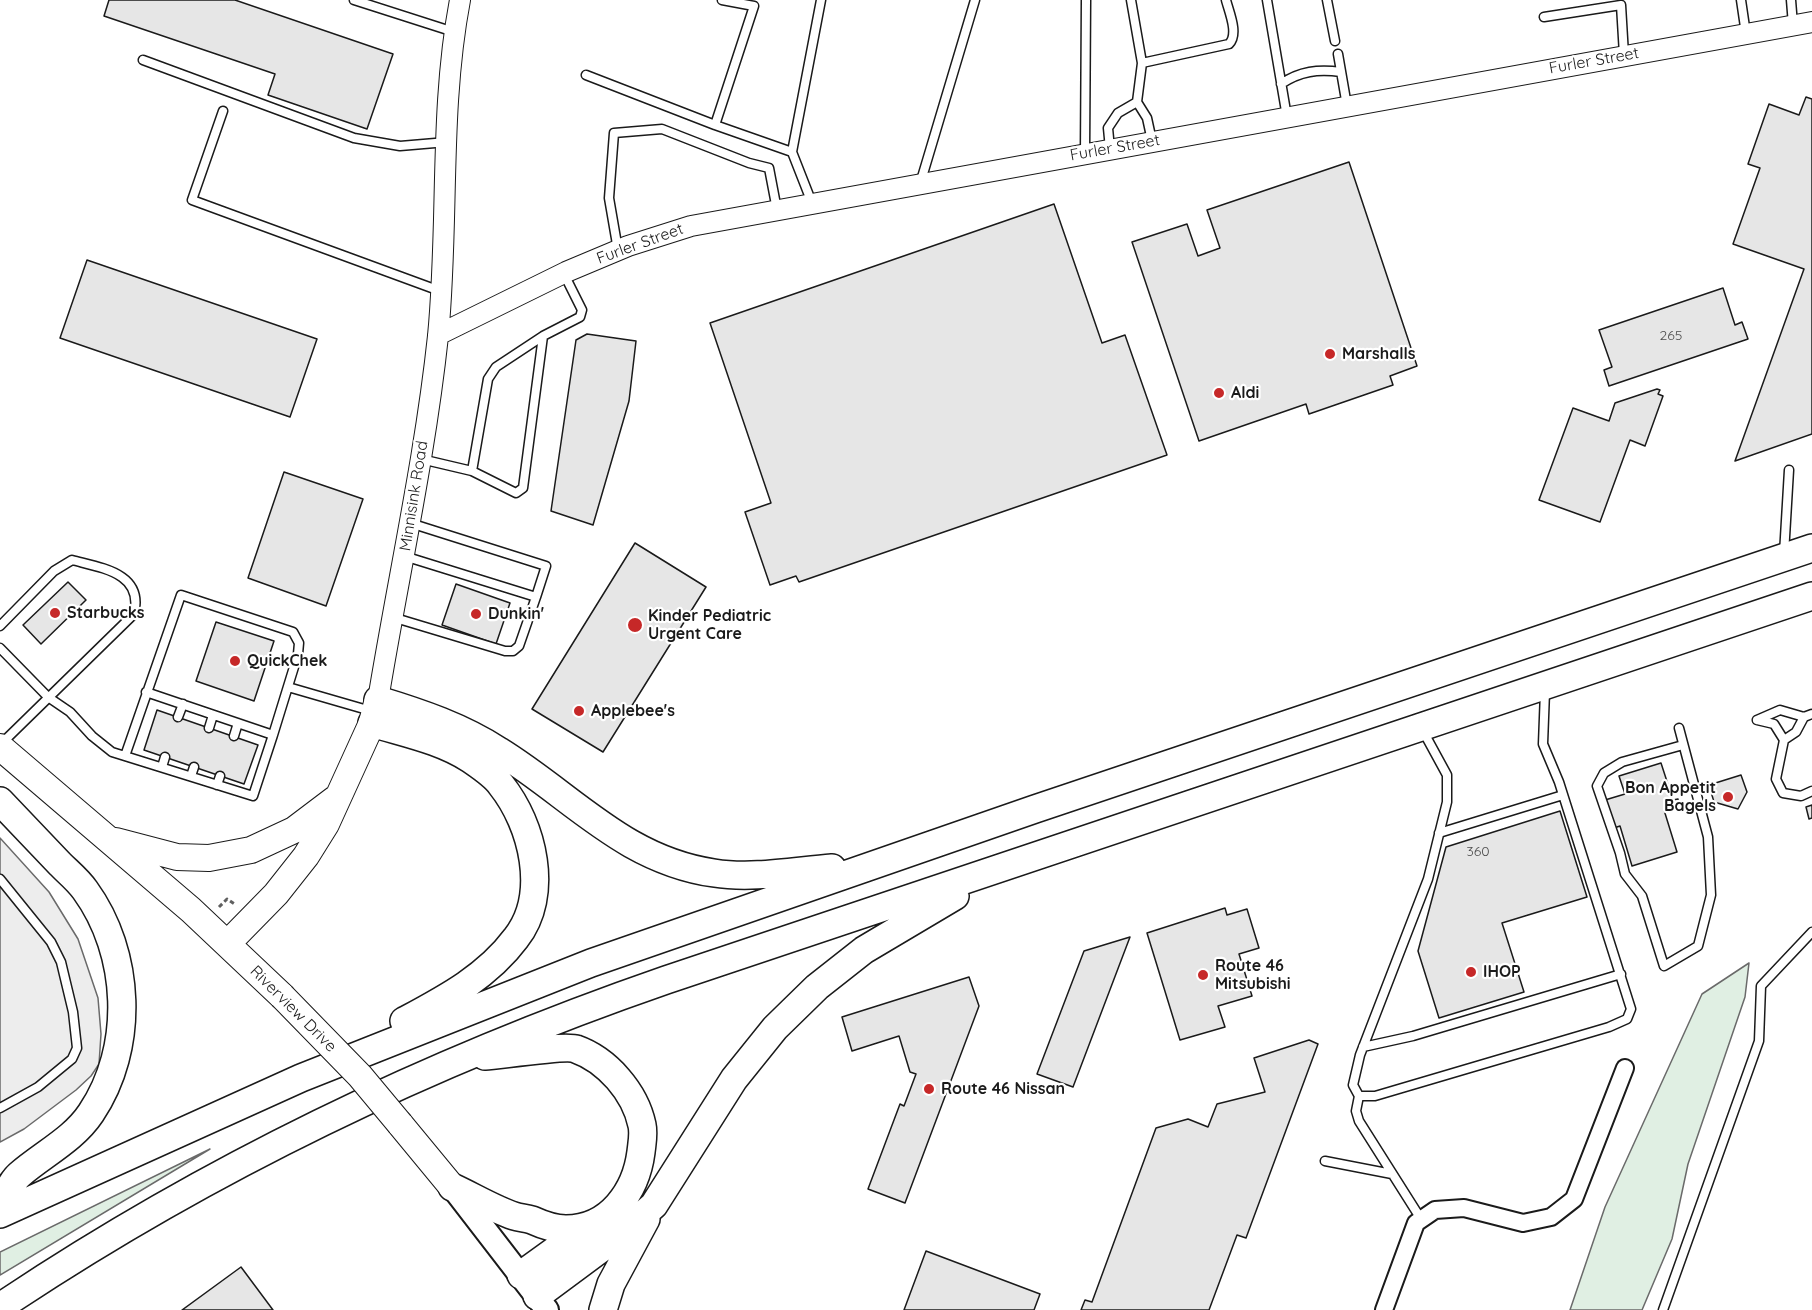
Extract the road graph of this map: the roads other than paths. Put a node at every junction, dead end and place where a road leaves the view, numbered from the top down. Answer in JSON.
{"nodes":[{"id":1,"x":354,"y":0,"type":"edge"},
{"id":2,"x":460,"y":0,"type":"edge"},
{"id":3,"x":722,"y":0,"type":"edge"},
{"id":4,"x":821,"y":0,"type":"edge"},
{"id":5,"x":975,"y":0,"type":"edge"},
{"id":6,"x":1086,"y":0,"type":"edge"},
{"id":7,"x":1131,"y":0,"type":"edge"},
{"id":8,"x":1226,"y":0,"type":"edge"},
{"id":9,"x":1267,"y":0,"type":"edge"},
{"id":10,"x":1327,"y":0,"type":"edge"},
{"id":11,"x":1741,"y":0,"type":"edge"},
{"id":12,"x":1791,"y":0,"type":"edge"},
{"id":13,"x":1621,"y":3,"type":"edge"},
{"id":14,"x":1544,"y":17,"type":"dead end"},
{"id":15,"x":1803,"y":24,"type":"edge"},
{"id":16,"x":455,"y":32,"type":"junction"},
{"id":17,"x":1746,"y":33,"type":"junction"},
{"id":18,"x":1335,"y":41,"type":"dead end"},
{"id":19,"x":1338,"y":54,"type":"dead end"},
{"id":20,"x":1624,"y":56,"type":"junction"},
{"id":21,"x":143,"y":60,"type":"dead end"},
{"id":22,"x":1142,"y":63,"type":"junction"},
{"id":23,"x":1341,"y":72,"type":"junction"},
{"id":24,"x":586,"y":75,"type":"dead end"},
{"id":25,"x":1281,"y":84,"type":"junction"},
{"id":26,"x":1137,"y":102,"type":"junction"},
{"id":27,"x":1347,"y":106,"type":"junction"},
{"id":28,"x":224,"y":111,"type":"dead end"},
{"id":29,"x":1287,"y":117,"type":"junction"},
{"id":30,"x":715,"y":125,"type":"junction"},
{"id":31,"x":447,"y":142,"type":"junction"},
{"id":32,"x":1152,"y":142,"type":"junction"},
{"id":33,"x":1110,"y":149,"type":"junction"},
{"id":34,"x":792,"y":152,"type":"junction"},
{"id":35,"x":1085,"y":154,"type":"junction"},
{"id":36,"x":920,"y":184,"type":"junction"},
{"id":37,"x":813,"y":204,"type":"junction"},
{"id":38,"x":777,"y":210,"type":"junction"},
{"id":39,"x":618,"y":250,"type":"junction"},
{"id":40,"x":563,"y":273,"type":"junction"},
{"id":41,"x":440,"y":291,"type":"junction"},
{"id":42,"x":438,"y":335,"type":"junction"},
{"id":43,"x":543,"y":336,"type":"junction"},
{"id":44,"x":421,"y":459,"type":"junction"},
{"id":45,"x":1789,"y":470,"type":"dead end"},
{"id":46,"x":472,"y":471,"type":"junction"},
{"id":47,"x":410,"y":523,"type":"junction"},
{"id":48,"x":1812,"y":548,"type":"edge"},
{"id":49,"x":404,"y":556,"type":"junction"},
{"id":50,"x":1784,"y":558,"type":"junction"},
{"id":51,"x":1812,"y":596,"type":"edge"},
{"id":52,"x":536,"y":597,"type":"junction"},
{"id":53,"x":392,"y":617,"type":"junction"},
{"id":54,"x":0,"y":626,"type":"edge"},
{"id":55,"x":0,"y":648,"type":"edge"},
{"id":56,"x":1545,"y":686,"type":"junction"},
{"id":57,"x":288,"y":687,"type":"junction"},
{"id":58,"x":146,"y":692,"type":"junction"},
{"id":59,"x":48,"y":697,"type":"junction"},
{"id":60,"x":183,"y":704,"type":"junction"},
{"id":61,"x":375,"y":712,"type":"junction"},
{"id":62,"x":213,"y":715,"type":"junction"},
{"id":63,"x":1808,"y":715,"type":"edge"},
{"id":64,"x":178,"y":717,"type":"dead end"},
{"id":65,"x":238,"y":723,"type":"junction"},
{"id":66,"x":209,"y":728,"type":"dead end"},
{"id":67,"x":1422,"y":728,"type":"junction"},
{"id":68,"x":1679,"y":728,"type":"dead end"},
{"id":69,"x":273,"y":735,"type":"junction"},
{"id":70,"x":234,"y":736,"type":"dead end"},
{"id":71,"x":1784,"y":740,"type":"junction"},
{"id":72,"x":1683,"y":745,"type":"junction"},
{"id":73,"x":0,"y":746,"type":"edge"},
{"id":74,"x":126,"y":756,"type":"junction"},
{"id":75,"x":165,"y":757,"type":"dead end"},
{"id":76,"x":162,"y":767,"type":"junction"},
{"id":77,"x":194,"y":767,"type":"dead end"},
{"id":78,"x":191,"y":776,"type":"junction"},
{"id":79,"x":1812,"y":791,"type":"edge"},
{"id":80,"x":339,"y":795,"type":"junction"},
{"id":81,"x":1563,"y":795,"type":"junction"},
{"id":82,"x":0,"y":801,"type":"edge"},
{"id":83,"x":1439,"y":833,"type":"junction"},
{"id":84,"x":109,"y":839,"type":"junction"},
{"id":85,"x":869,"y":866,"type":"junction"},
{"id":86,"x":1000,"y":869,"type":"junction"},
{"id":87,"x":0,"y":879,"type":"edge"},
{"id":88,"x":1812,"y":932,"type":"edge"},
{"id":89,"x":227,"y":944,"type":"junction"},
{"id":90,"x":1621,"y":974,"type":"junction"},
{"id":91,"x":1363,"y":1047,"type":"junction"},
{"id":92,"x":458,"y":1059,"type":"junction"},
{"id":93,"x":1625,"y":1068,"type":"dead end"},
{"id":94,"x":302,"y":1078,"type":"junction"},
{"id":95,"x":1359,"y":1096,"type":"junction"},
{"id":96,"x":0,"y":1108,"type":"edge"},
{"id":97,"x":1324,"y":1161,"type":"dead end"},
{"id":98,"x":1392,"y":1174,"type":"junction"},
{"id":99,"x":452,"y":1187,"type":"junction"},
{"id":100,"x":654,"y":1205,"type":"junction"},
{"id":101,"x":0,"y":1206,"type":"edge"},
{"id":102,"x":0,"y":1214,"type":"edge"},
{"id":103,"x":1421,"y":1219,"type":"junction"},
{"id":104,"x":593,"y":1224,"type":"junction"},
{"id":105,"x":535,"y":1294,"type":"edge"},
{"id":106,"x":0,"y":1307,"type":"edge"},
{"id":107,"x":603,"y":1310,"type":"edge"},
{"id":108,"x":1384,"y":1310,"type":"edge"},
{"id":109,"x":1663,"y":1310,"type":"edge"}],
"edges":[{"from":1,"to":16,"type":"lane"},
{"from":2,"to":16,"type":"street","name":"Minnisink Road"},
{"from":3,"to":30,"type":"lane"},
{"from":4,"to":34,"type":"lane"},
{"from":5,"to":36,"type":"lane"},
{"from":6,"to":35,"type":"lane"},
{"from":7,"to":22,"type":"lane"},
{"from":8,"to":22,"type":"lane"},
{"from":9,"to":25,"type":"lane"},
{"from":10,"to":18,"type":"lane"},
{"from":11,"to":17,"type":"lane"},
{"from":12,"to":15,"type":"lane"},
{"from":13,"to":14,"type":"lane"},
{"from":13,"to":20,"type":"lane"},
{"from":15,"to":17,"type":"street","name":"Furler Street"},
{"from":16,"to":31,"type":"street","name":"Minnisink Road"},
{"from":17,"to":20,"type":"street","name":"Furler Street"},
{"from":19,"to":23,"type":"lane"},
{"from":20,"to":27,"type":"street","name":"Furler Street"},
{"from":21,"to":31,"type":"lane"},
{"from":22,"to":26,"type":"lane"},
{"from":23,"to":25,"type":"lane"},
{"from":23,"to":27,"type":"lane"},
{"from":24,"to":30,"type":"lane"},
{"from":25,"to":29,"type":"lane"},
{"from":26,"to":32,"type":"lane"},
{"from":26,"to":33,"type":"lane"},
{"from":27,"to":29,"type":"street","name":"Furler Street"},
{"from":28,"to":41,"type":"lane"},
{"from":29,"to":32,"type":"street","name":"Furler Street"},
{"from":30,"to":34,"type":"lane"},
{"from":31,"to":41,"type":"street","name":"Minnisink Road"},
{"from":32,"to":33,"type":"street","name":"Furler Street"},
{"from":33,"to":35,"type":"street","name":"Furler Street"},
{"from":34,"to":37,"type":"lane"},
{"from":35,"to":36,"type":"street","name":"Furler Street"},
{"from":36,"to":37,"type":"street","name":"Furler Street"},
{"from":37,"to":38,"type":"street","name":"Furler Street"},
{"from":38,"to":39,"type":"street","name":"Furler Street"},
{"from":38,"to":39,"type":"lane"},
{"from":39,"to":40,"type":"street","name":"Furler Street"},
{"from":40,"to":42,"type":"street","name":"Furler Street"},
{"from":40,"to":43,"type":"lane"},
{"from":41,"to":42,"type":"street","name":"Minnisink Road"},
{"from":42,"to":44,"type":"street","name":"Minnisink Road"},
{"from":43,"to":46,"type":"lane"},
{"from":43,"to":46,"type":"lane"},
{"from":44,"to":46,"type":"lane"},
{"from":44,"to":47,"type":"street","name":"Minnisink Road"},
{"from":45,"to":50,"type":"lane"},
{"from":47,"to":49,"type":"street","name":"Minnisink Road"},
{"from":47,"to":52,"type":"lane"},
{"from":48,"to":50,"type":"highway"},
{"from":49,"to":52,"type":"lane"},
{"from":49,"to":53,"type":"street","name":"Minnisink Road"},
{"from":50,"to":85,"type":"highway"},
{"from":51,"to":56,"type":"highway"},
{"from":52,"to":53,"type":"lane"},
{"from":53,"to":61,"type":"street","name":"Minnisink Road"},
{"from":54,"to":59,"type":"lane"},
{"from":55,"to":59,"type":"lane"},
{"from":56,"to":67,"type":"highway"},
{"from":56,"to":81,"type":"lane"},
{"from":57,"to":58,"type":"lane"},
{"from":57,"to":61,"type":"lane"},
{"from":57,"to":69,"type":"lane"},
{"from":58,"to":60,"type":"lane"},
{"from":58,"to":74,"type":"lane"},
{"from":59,"to":73,"type":"lane"},
{"from":59,"to":74,"type":"lane"},
{"from":60,"to":62,"type":"lane"},
{"from":60,"to":64,"type":"lane"},
{"from":61,"to":80,"type":"main road","name":"Minnisink Road"},
{"from":61,"to":85,"type":"highway"},
{"from":61,"to":94,"type":"highway"},
{"from":62,"to":65,"type":"lane"},
{"from":62,"to":66,"type":"lane"},
{"from":63,"to":71,"type":"lane"},
{"from":63,"to":71,"type":"lane"},
{"from":65,"to":69,"type":"lane"},
{"from":65,"to":70,"type":"lane"},
{"from":67,"to":83,"type":"lane"},
{"from":67,"to":86,"type":"highway"},
{"from":68,"to":72,"type":"lane"},
{"from":69,"to":78,"type":"lane"},
{"from":71,"to":79,"type":"lane"},
{"from":72,"to":72,"type":"lane"},
{"from":73,"to":84,"type":"main road","name":"Riverview Drive"},
{"from":74,"to":76,"type":"lane"},
{"from":75,"to":76,"type":"lane"},
{"from":76,"to":78,"type":"lane"},
{"from":77,"to":78,"type":"lane"},
{"from":80,"to":84,"type":"main road"},
{"from":80,"to":89,"type":"main road","name":"Minnisink Road"},
{"from":81,"to":83,"type":"lane"},
{"from":81,"to":90,"type":"lane"},
{"from":82,"to":101,"type":"highway"},
{"from":83,"to":91,"type":"lane"},
{"from":84,"to":89,"type":"main road","name":"Riverview Drive"},
{"from":85,"to":94,"type":"highway"},
{"from":86,"to":92,"type":"highway"},
{"from":86,"to":100,"type":"highway"},
{"from":87,"to":96,"type":"lane"},
{"from":88,"to":109,"type":"lane"},
{"from":89,"to":99,"type":"main road","name":"Riverview Drive","bridge":true},
{"from":90,"to":91,"type":"lane"},
{"from":90,"to":95,"type":"lane"},
{"from":91,"to":95,"type":"lane"},
{"from":92,"to":104,"type":"highway"},
{"from":92,"to":106,"type":"highway"},
{"from":93,"to":103,"type":"street"},
{"from":94,"to":102,"type":"highway"},
{"from":95,"to":98,"type":"lane"},
{"from":97,"to":98,"type":"lane"},
{"from":98,"to":103,"type":"lane"},
{"from":99,"to":104,"type":"highway"},
{"from":99,"to":105,"type":"main road","name":"Riverview Drive"},
{"from":100,"to":105,"type":"highway"},
{"from":100,"to":107,"type":"highway"},
{"from":103,"to":108,"type":"street"},
{"from":104,"to":105,"type":"highway"}]}
